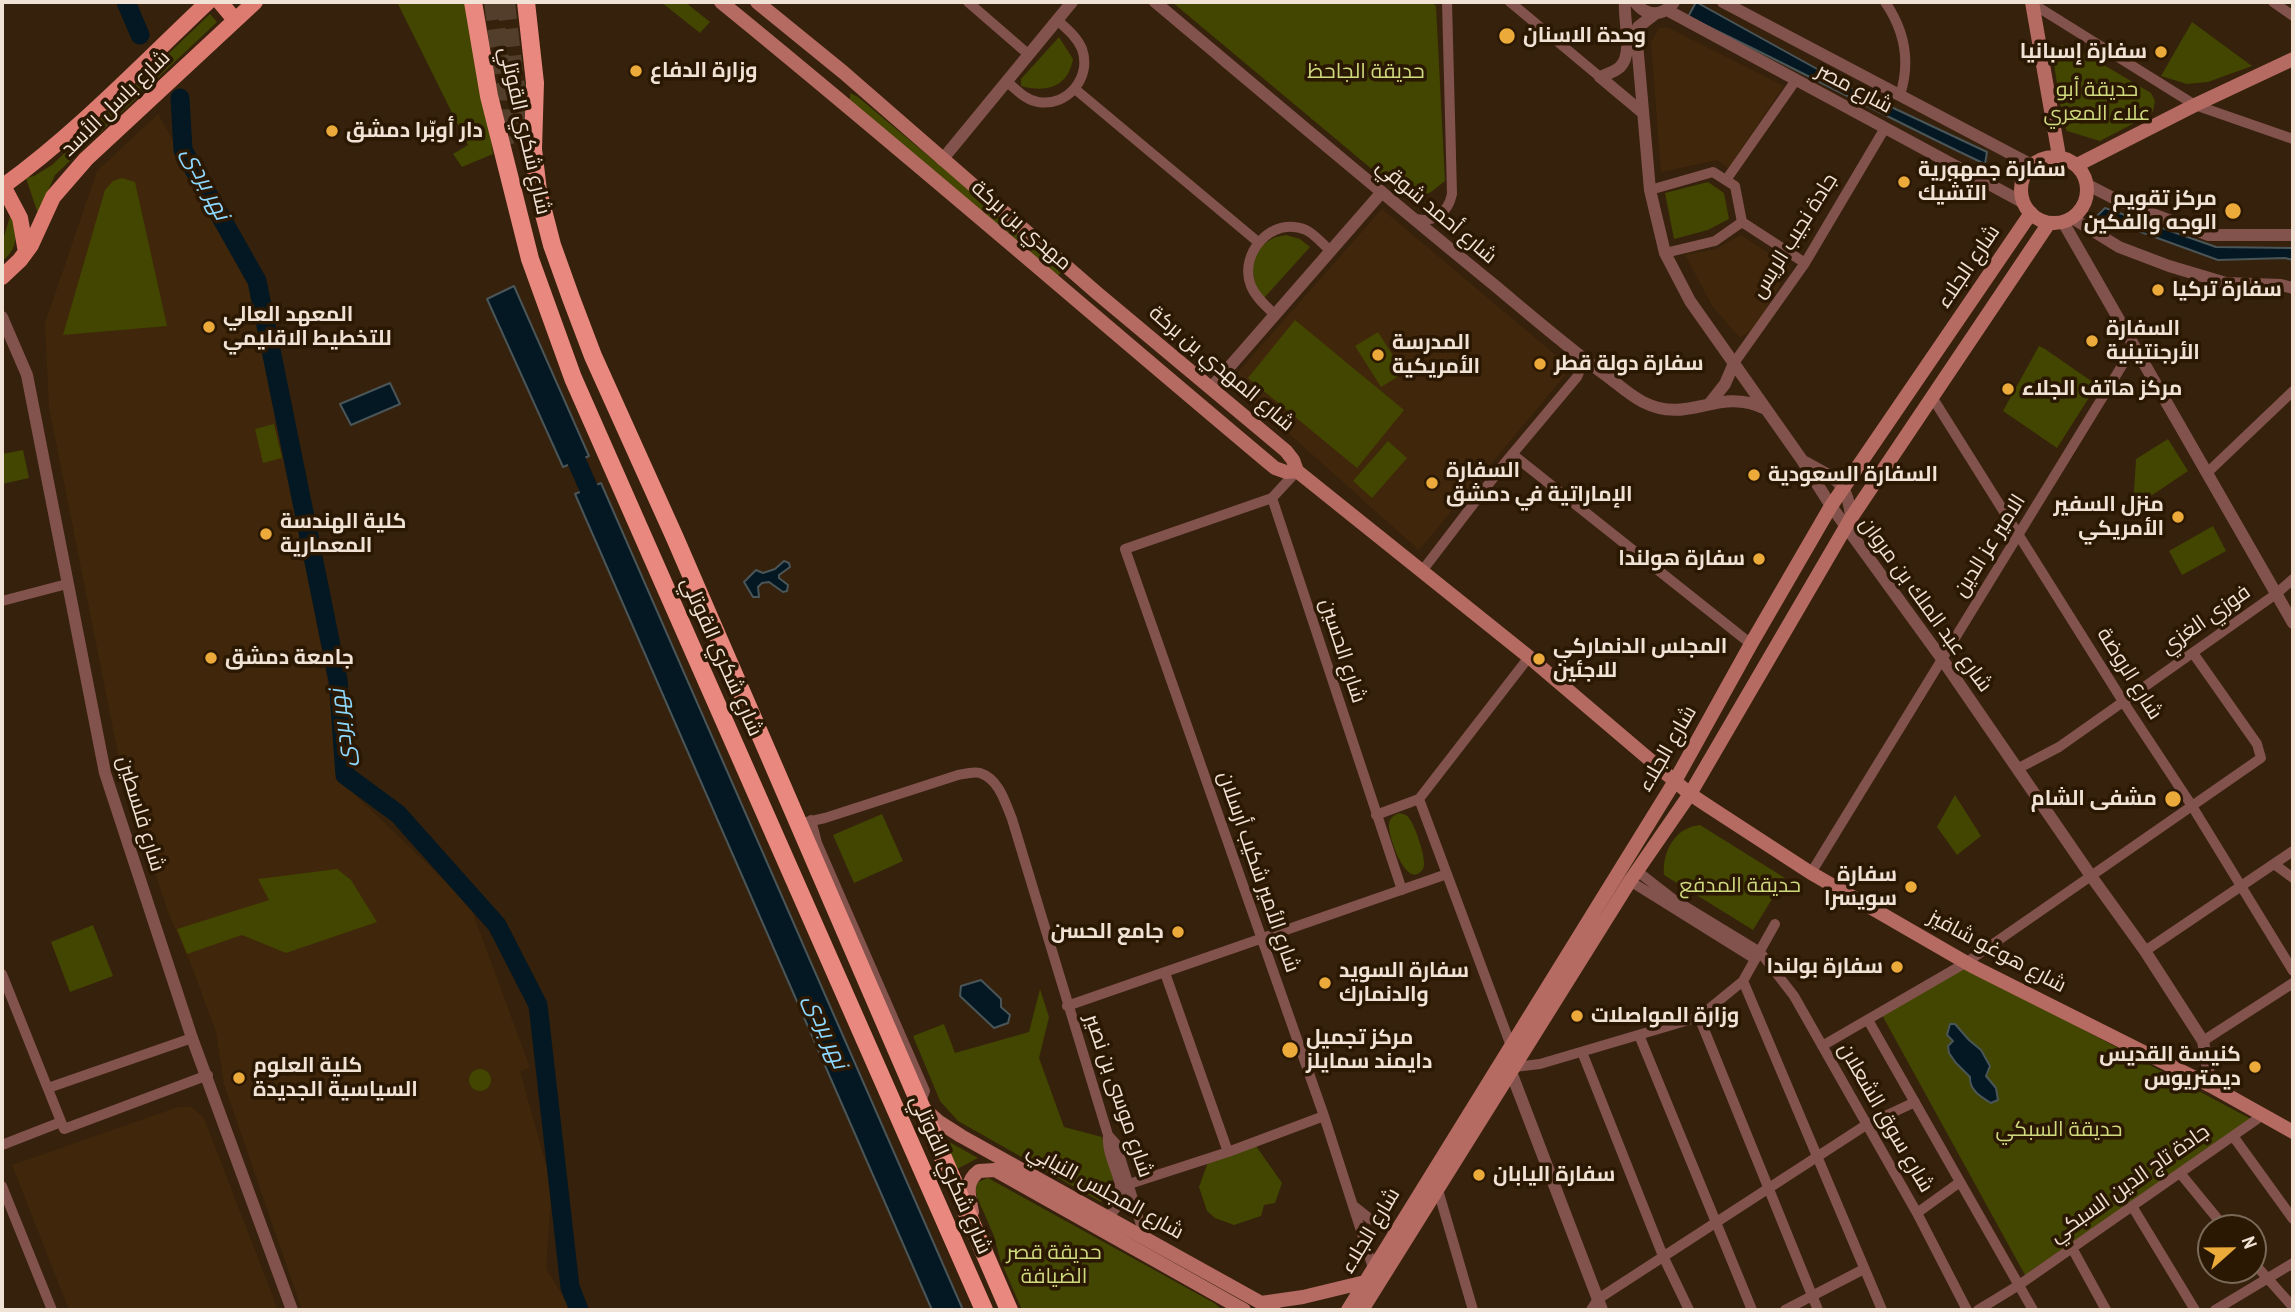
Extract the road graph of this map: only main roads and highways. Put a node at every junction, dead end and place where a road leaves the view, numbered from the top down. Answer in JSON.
{"nodes":[{"id":1,"x":208,"y":2,"type":"edge"},
{"id":2,"x":220,"y":2,"type":"edge"},
{"id":3,"x":255,"y":2,"type":"edge"},
{"id":4,"x":473,"y":2,"type":"edge"},
{"id":5,"x":526,"y":2,"type":"edge"},
{"id":6,"x":721,"y":2,"type":"edge"},
{"id":7,"x":757,"y":2,"type":"edge"},
{"id":8,"x":2032,"y":2,"type":"edge"},
{"id":9,"x":236,"y":20,"type":"junction"},
{"id":10,"x":2293,"y":59,"type":"edge"},
{"id":11,"x":2059,"y":156,"type":"junction"},
{"id":12,"x":2077,"y":165,"type":"junction"},
{"id":13,"x":2,"y":186,"type":"edge"},
{"id":14,"x":2027,"y":208,"type":"junction"},
{"id":15,"x":2061,"y":221,"type":"junction"},
{"id":16,"x":26,"y":252,"type":"junction"},
{"id":17,"x":5,"y":275,"type":"edge"},
{"id":18,"x":1097,"y":293,"type":"junction"},
{"id":19,"x":1083,"y":307,"type":"junction"},
{"id":20,"x":1115,"y":308,"type":"junction"},
{"id":21,"x":1100,"y":322,"type":"junction"},
{"id":22,"x":1297,"y":471,"type":"junction"},
{"id":23,"x":1675,"y":781,"type":"junction"},
{"id":24,"x":1690,"y":794,"type":"junction"},
{"id":25,"x":920,"y":1104,"type":"junction"},
{"id":26,"x":2293,"y":1132,"type":"edge"},
{"id":27,"x":974,"y":1227,"type":"junction"},
{"id":28,"x":1365,"y":1282,"type":"junction"},
{"id":29,"x":1267,"y":1307,"type":"edge"},
{"id":30,"x":984,"y":1310,"type":"edge"},
{"id":31,"x":1009,"y":1310,"type":"edge"},
{"id":32,"x":1244,"y":1310,"type":"edge"},
{"id":33,"x":1348,"y":1310,"type":"edge"},
{"id":34,"x":1362,"y":1310,"type":"edge"}],
"edges":[{"from":1,"to":13,"type":"main road","name":"شارع باسل الأسد"},
{"from":2,"to":9,"type":"main road"},
{"from":3,"to":9,"type":"main road","name":"شارع باسل الأسد"},
{"from":4,"to":30,"type":"highway","name":"شارع شكري القوتلي"},
{"from":5,"to":25,"type":"highway","name":"شارع شكري القوتلي"},
{"from":6,"to":19,"type":"main road","name":"مهدي بن بركة"},
{"from":7,"to":18,"type":"main road","name":"شارع المهدي بن بركة"},
{"from":8,"to":11,"type":"main road"},
{"from":9,"to":16,"type":"main road","name":"شارع باسل الأسد"},
{"from":10,"to":12,"type":"main road"},
{"from":11,"to":12,"type":"main road"},
{"from":11,"to":14,"type":"main road"},
{"from":12,"to":15,"type":"main road"},
{"from":13,"to":16,"type":"main road"},
{"from":14,"to":15,"type":"main road"},
{"from":14,"to":23,"type":"main road","name":"شارع الجلاء"},
{"from":15,"to":24,"type":"main road","name":"شارع الجلاء"},
{"from":16,"to":17,"type":"main road","name":"شارع باسل الأسد"},
{"from":18,"to":19,"type":"main road"},
{"from":18,"to":20,"type":"main road","name":"شارع المهدي بن بركة"},
{"from":19,"to":21,"type":"main road","name":"مهدي بن بركة"},
{"from":20,"to":21,"type":"main road"},
{"from":20,"to":22,"type":"main road","name":"شارع المهدي بن بركة"},
{"from":21,"to":22,"type":"main road","name":"مهدي بن بركة"},
{"from":22,"to":23,"type":"main road","name":"شارع المهدي بن بركة"},
{"from":23,"to":24,"type":"main road","name":"شارع المهدي بن بركة"},
{"from":23,"to":28,"type":"main road","name":"شارع الجلاء"},
{"from":24,"to":26,"type":"main road","name":"شارع هوغو شافيز"},
{"from":24,"to":34,"type":"main road","name":"شارع الجلاء"},
{"from":25,"to":27,"type":"highway","name":"شارع شكري القوتلي"},
{"from":25,"to":29,"type":"main road","name":"شارع المجلس النيابي"},
{"from":27,"to":31,"type":"highway","name":"شارع شكري القوتلي"},
{"from":27,"to":32,"type":"main road","name":"شارع المجلس النيابي"},
{"from":28,"to":29,"type":"main road"},
{"from":28,"to":33,"type":"main road","name":"شارع الجلاء"}]}
